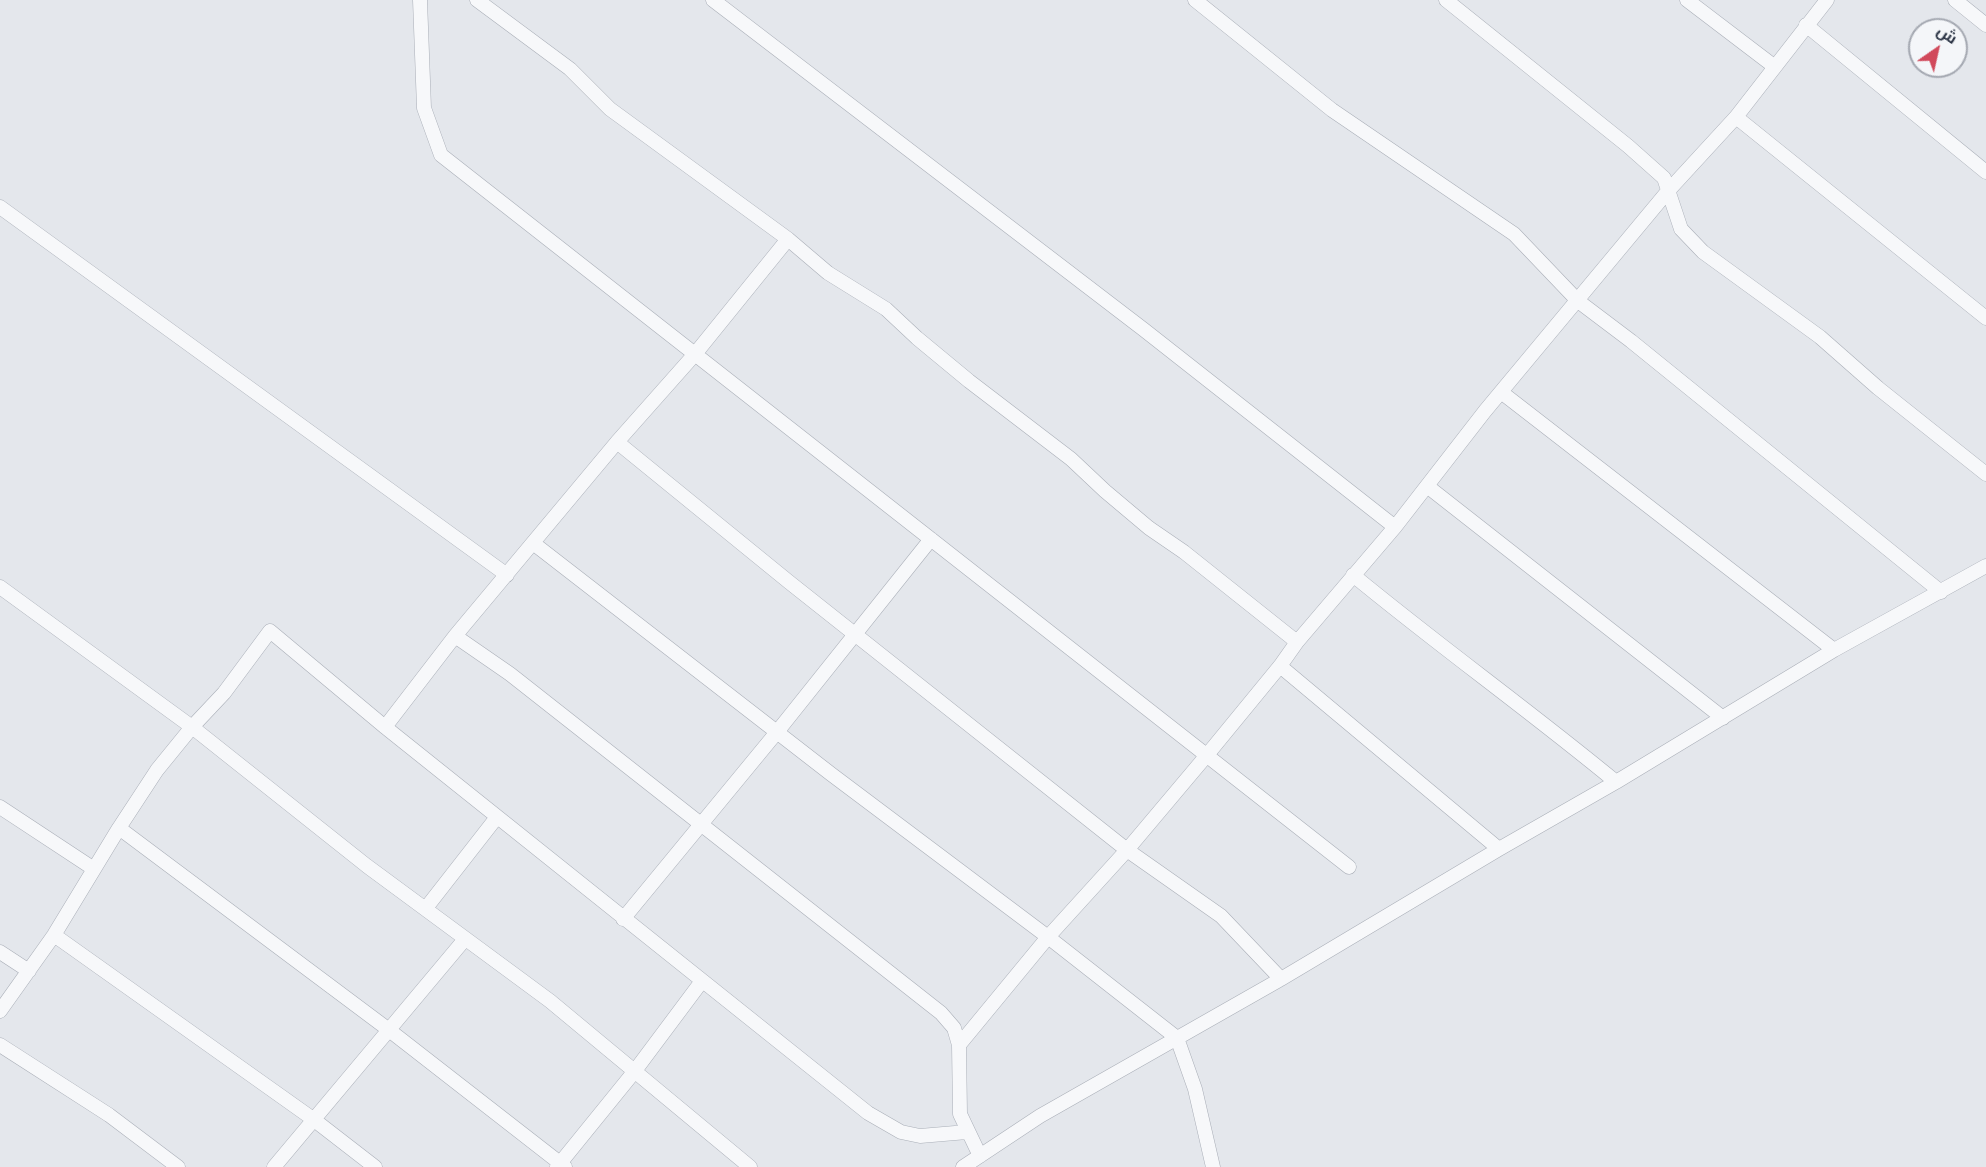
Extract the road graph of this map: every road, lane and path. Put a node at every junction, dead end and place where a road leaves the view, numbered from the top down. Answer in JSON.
{"nodes":[{"id":1,"x":420,"y":0,"type":"edge"},
{"id":2,"x":477,"y":0,"type":"edge"},
{"id":3,"x":713,"y":0,"type":"edge"},
{"id":4,"x":1195,"y":0,"type":"edge"},
{"id":5,"x":1446,"y":0,"type":"edge"},
{"id":6,"x":1687,"y":0,"type":"edge"},
{"id":7,"x":1827,"y":0,"type":"edge"},
{"id":8,"x":1956,"y":0,"type":"edge"},
{"id":9,"x":1806,"y":25,"type":"junction"},
{"id":10,"x":1986,"y":25,"type":"edge"},
{"id":11,"x":1775,"y":67,"type":"junction"},
{"id":12,"x":1736,"y":117,"type":"junction"},
{"id":13,"x":1986,"y":172,"type":"edge"},
{"id":14,"x":1668,"y":191,"type":"junction"},
{"id":15,"x":0,"y":207,"type":"edge"},
{"id":16,"x":788,"y":239,"type":"junction"},
{"id":17,"x":1578,"y":302,"type":"junction"},
{"id":18,"x":1986,"y":318,"type":"edge"},
{"id":19,"x":694,"y":354,"type":"junction"},
{"id":20,"x":1501,"y":392,"type":"junction"},
{"id":21,"x":617,"y":442,"type":"junction"},
{"id":22,"x":1986,"y":474,"type":"edge"},
{"id":23,"x":1427,"y":486,"type":"junction"},
{"id":24,"x":1395,"y":527,"type":"junction"},
{"id":25,"x":931,"y":539,"type":"junction"},
{"id":26,"x":533,"y":543,"type":"junction"},
{"id":27,"x":1986,"y":566,"type":"edge"},
{"id":28,"x":507,"y":575,"type":"junction"},
{"id":29,"x":1353,"y":575,"type":"junction"},
{"id":30,"x":0,"y":587,"type":"edge"},
{"id":31,"x":1941,"y":592,"type":"junction"},
{"id":32,"x":856,"y":634,"type":"junction"},
{"id":33,"x":455,"y":636,"type":"junction"},
{"id":34,"x":1297,"y":642,"type":"junction"},
{"id":35,"x":1834,"y":650,"type":"junction"},
{"id":36,"x":1280,"y":666,"type":"junction"},
{"id":37,"x":1723,"y":718,"type":"junction"},
{"id":38,"x":192,"y":727,"type":"junction"},
{"id":39,"x":385,"y":727,"type":"junction"},
{"id":40,"x":777,"y":732,"type":"junction"},
{"id":41,"x":1207,"y":755,"type":"junction"},
{"id":42,"x":1616,"y":782,"type":"junction"},
{"id":43,"x":0,"y":807,"type":"edge"},
{"id":44,"x":497,"y":817,"type":"junction"},
{"id":45,"x":702,"y":824,"type":"junction"},
{"id":46,"x":119,"y":828,"type":"junction"},
{"id":47,"x":1498,"y":849,"type":"junction"},
{"id":48,"x":1127,"y":850,"type":"junction"},
{"id":49,"x":1349,"y":867,"type":"dead end"},
{"id":50,"x":94,"y":869,"type":"junction"},
{"id":51,"x":426,"y":908,"type":"junction"},
{"id":52,"x":623,"y":919,"type":"junction"},
{"id":53,"x":54,"y":935,"type":"junction"},
{"id":54,"x":1048,"y":936,"type":"junction"},
{"id":55,"x":465,"y":939,"type":"junction"},
{"id":56,"x":0,"y":952,"type":"edge"},
{"id":57,"x":29,"y":971,"type":"junction"},
{"id":58,"x":1281,"y":979,"type":"junction"},
{"id":59,"x":702,"y":981,"type":"junction"},
{"id":60,"x":0,"y":1011,"type":"edge"},
{"id":61,"x":389,"y":1030,"type":"junction"},
{"id":62,"x":1177,"y":1038,"type":"junction"},
{"id":63,"x":0,"y":1045,"type":"edge"},
{"id":64,"x":959,"y":1046,"type":"junction"},
{"id":65,"x":634,"y":1072,"type":"junction"},
{"id":66,"x":313,"y":1119,"type":"junction"},
{"id":67,"x":967,"y":1132,"type":"junction"},
{"id":68,"x":980,"y":1156,"type":"junction"},
{"id":69,"x":560,"y":1166,"type":"edge"},
{"id":70,"x":178,"y":1167,"type":"edge"},
{"id":71,"x":274,"y":1167,"type":"edge"},
{"id":72,"x":375,"y":1167,"type":"edge"},
{"id":73,"x":750,"y":1167,"type":"edge"},
{"id":74,"x":963,"y":1167,"type":"edge"},
{"id":75,"x":1213,"y":1167,"type":"edge"}],
"edges":[{"from":1,"to":19,"type":"street"},
{"from":2,"to":16,"type":"street"},
{"from":3,"to":24,"type":"street"},
{"from":4,"to":17,"type":"street"},
{"from":5,"to":14,"type":"street"},
{"from":6,"to":11,"type":"street"},
{"from":7,"to":9,"type":"street"},
{"from":8,"to":10,"type":"street"},
{"from":9,"to":11,"type":"street"},
{"from":9,"to":13,"type":"street"},
{"from":11,"to":12,"type":"street"},
{"from":12,"to":14,"type":"street"},
{"from":12,"to":18,"type":"street"},
{"from":14,"to":17,"type":"street"},
{"from":14,"to":22,"type":"street"},
{"from":15,"to":28,"type":"street"},
{"from":16,"to":19,"type":"street"},
{"from":16,"to":34,"type":"street"},
{"from":17,"to":20,"type":"street"},
{"from":17,"to":31,"type":"street"},
{"from":19,"to":21,"type":"street"},
{"from":19,"to":25,"type":"street"},
{"from":20,"to":23,"type":"street"},
{"from":20,"to":35,"type":"street"},
{"from":21,"to":26,"type":"street"},
{"from":21,"to":32,"type":"street"},
{"from":23,"to":24,"type":"street"},
{"from":23,"to":37,"type":"street"},
{"from":24,"to":29,"type":"street"},
{"from":25,"to":32,"type":"street"},
{"from":25,"to":41,"type":"street"},
{"from":26,"to":28,"type":"street"},
{"from":26,"to":40,"type":"street"},
{"from":27,"to":31,"type":"street"},
{"from":28,"to":33,"type":"street"},
{"from":29,"to":34,"type":"street"},
{"from":29,"to":42,"type":"street"},
{"from":30,"to":38,"type":"street"},
{"from":31,"to":35,"type":"street"},
{"from":32,"to":40,"type":"street"},
{"from":32,"to":48,"type":"street"},
{"from":33,"to":39,"type":"street"},
{"from":33,"to":45,"type":"street"},
{"from":34,"to":36,"type":"street"},
{"from":35,"to":37,"type":"street"},
{"from":36,"to":41,"type":"street"},
{"from":36,"to":47,"type":"street"},
{"from":37,"to":42,"type":"street"},
{"from":38,"to":39,"type":"street"},
{"from":38,"to":46,"type":"street"},
{"from":38,"to":51,"type":"street"},
{"from":39,"to":44,"type":"street"},
{"from":40,"to":45,"type":"street"},
{"from":40,"to":54,"type":"street"},
{"from":41,"to":48,"type":"street"},
{"from":41,"to":49,"type":"street"},
{"from":42,"to":47,"type":"street"},
{"from":43,"to":50,"type":"street"},
{"from":44,"to":51,"type":"street"},
{"from":44,"to":52,"type":"street"},
{"from":45,"to":52,"type":"street"},
{"from":45,"to":64,"type":"street"},
{"from":46,"to":50,"type":"street"},
{"from":46,"to":61,"type":"street"},
{"from":47,"to":58,"type":"street"},
{"from":48,"to":54,"type":"street"},
{"from":48,"to":58,"type":"street"},
{"from":50,"to":53,"type":"street"},
{"from":51,"to":55,"type":"street"},
{"from":52,"to":59,"type":"street"},
{"from":53,"to":57,"type":"street"},
{"from":53,"to":66,"type":"street"},
{"from":54,"to":62,"type":"street"},
{"from":54,"to":64,"type":"street"},
{"from":55,"to":61,"type":"street"},
{"from":55,"to":65,"type":"street"},
{"from":56,"to":57,"type":"street"},
{"from":57,"to":60,"type":"street"},
{"from":58,"to":62,"type":"street"},
{"from":59,"to":65,"type":"street"},
{"from":59,"to":67,"type":"street"},
{"from":61,"to":66,"type":"street"},
{"from":61,"to":69,"type":"street"},
{"from":62,"to":68,"type":"street"},
{"from":62,"to":75,"type":"street"},
{"from":63,"to":70,"type":"street"},
{"from":64,"to":67,"type":"street"},
{"from":65,"to":69,"type":"street"},
{"from":65,"to":73,"type":"street"},
{"from":66,"to":71,"type":"street"},
{"from":66,"to":72,"type":"street"},
{"from":67,"to":68,"type":"street"},
{"from":68,"to":74,"type":"street"}]}
